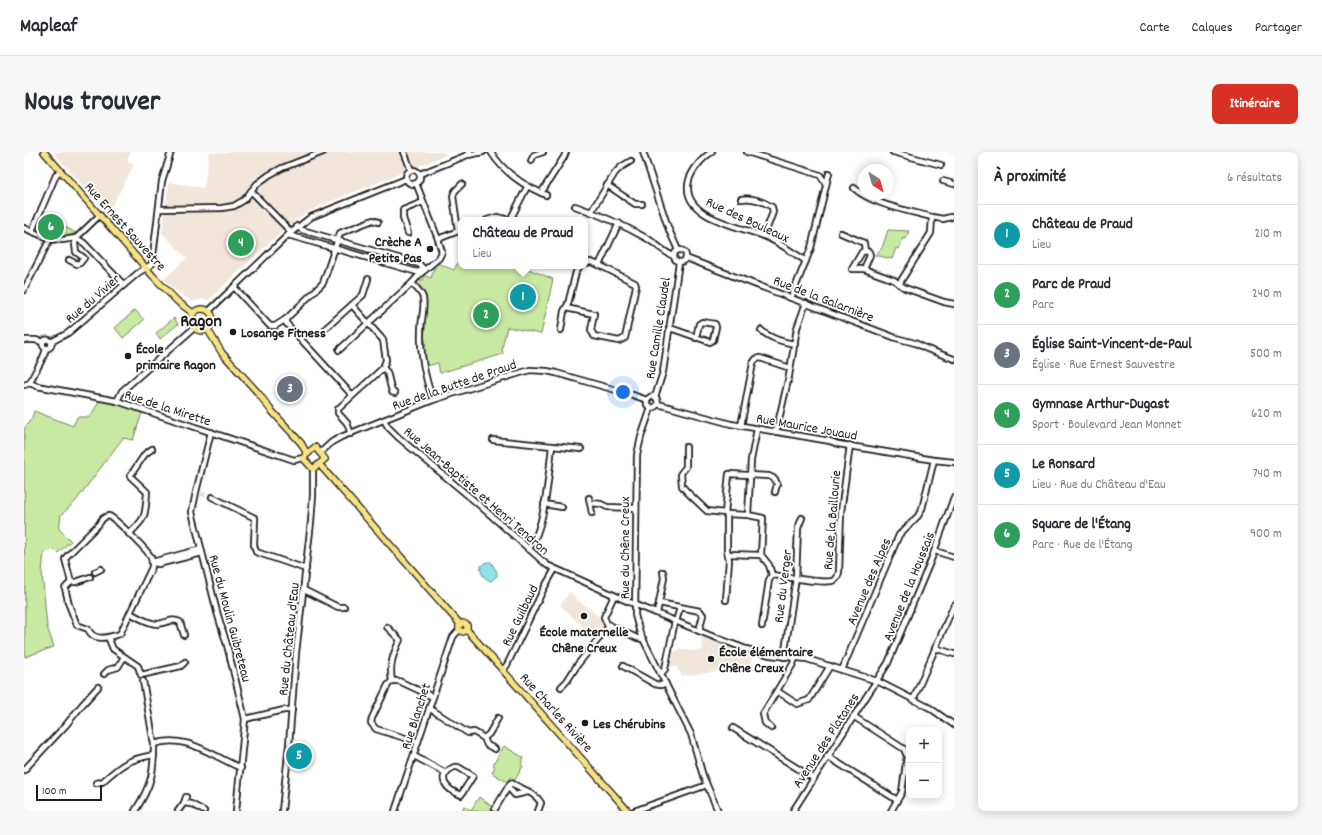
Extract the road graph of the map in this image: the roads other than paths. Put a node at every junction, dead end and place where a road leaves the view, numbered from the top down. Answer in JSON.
{"nodes":[{"id":1,"x":44,"y":152,"type":"edge"},
{"id":2,"x":171,"y":152,"type":"edge"},
{"id":3,"x":323,"y":152,"type":"edge"},
{"id":4,"x":404,"y":152,"type":"edge"},
{"id":5,"x":470,"y":152,"type":"edge"},
{"id":6,"x":483,"y":152,"type":"edge"},
{"id":7,"x":491,"y":152,"type":"edge"},
{"id":8,"x":543,"y":152,"type":"edge"},
{"id":9,"x":566,"y":152,"type":"edge"},
{"id":10,"x":643,"y":152,"type":"edge"},
{"id":11,"x":712,"y":152,"type":"edge"},
{"id":12,"x":747,"y":152,"type":"edge"},
{"id":13,"x":893,"y":152,"type":"edge"},
{"id":14,"x":899,"y":153,"type":"edge"},
{"id":15,"x":464,"y":156,"type":"junction"},
{"id":16,"x":531,"y":161,"type":"dead end"},
{"id":17,"x":631,"y":161,"type":"dead end"},
{"id":18,"x":941,"y":165,"type":"dead end"},
{"id":19,"x":410,"y":170,"type":"junction"},
{"id":20,"x":60,"y":171,"type":"junction"},
{"id":21,"x":829,"y":173,"type":"dead end"},
{"id":22,"x":420,"y":174,"type":"junction"},
{"id":23,"x":406,"y":179,"type":"junction"},
{"id":24,"x":943,"y":181,"type":"dead end"},
{"id":25,"x":416,"y":183,"type":"junction"},
{"id":26,"x":462,"y":184,"type":"dead end"},
{"id":27,"x":826,"y":184,"type":"junction"},
{"id":28,"x":954,"y":184,"type":"edge"},
{"id":29,"x":607,"y":185,"type":"junction"},
{"id":30,"x":528,"y":187,"type":"junction"},
{"id":31,"x":854,"y":188,"type":"dead end"},
{"id":32,"x":251,"y":191,"type":"junction"},
{"id":33,"x":541,"y":193,"type":"junction"},
{"id":34,"x":546,"y":195,"type":"dead end"},
{"id":35,"x":741,"y":199,"type":"dead end"},
{"id":36,"x":423,"y":202,"type":"junction"},
{"id":37,"x":642,"y":204,"type":"dead end"},
{"id":38,"x":575,"y":206,"type":"dead end"},
{"id":39,"x":160,"y":210,"type":"junction"},
{"id":40,"x":591,"y":212,"type":"junction"},
{"id":41,"x":100,"y":215,"type":"junction"},
{"id":42,"x":512,"y":217,"type":"edge"},
{"id":43,"x":932,"y":217,"type":"junction"},
{"id":44,"x":951,"y":217,"type":"dead end"},
{"id":45,"x":458,"y":220,"type":"edge"},
{"id":46,"x":378,"y":222,"type":"dead end"},
{"id":47,"x":619,"y":223,"type":"junction"},
{"id":48,"x":298,"y":226,"type":"junction"},
{"id":49,"x":24,"y":228,"type":"edge"},
{"id":50,"x":32,"y":231,"type":"junction"},
{"id":51,"x":458,"y":231,"type":"edge"},
{"id":52,"x":289,"y":233,"type":"junction"},
{"id":53,"x":408,"y":233,"type":"dead end"},
{"id":54,"x":840,"y":233,"type":"dead end"},
{"id":55,"x":764,"y":236,"type":"junction"},
{"id":56,"x":76,"y":238,"type":"junction"},
{"id":57,"x":50,"y":239,"type":"junction"},
{"id":58,"x":438,"y":239,"type":"junction"},
{"id":59,"x":338,"y":240,"type":"junction"},
{"id":60,"x":335,"y":249,"type":"junction"},
{"id":61,"x":678,"y":250,"type":"junction"},
{"id":62,"x":865,"y":251,"type":"junction"},
{"id":63,"x":92,"y":253,"type":"junction"},
{"id":64,"x":381,"y":253,"type":"junction"},
{"id":65,"x":674,"y":256,"type":"junction"},
{"id":66,"x":84,"y":258,"type":"junction"},
{"id":67,"x":686,"y":258,"type":"junction"},
{"id":68,"x":69,"y":260,"type":"dead end"},
{"id":69,"x":378,"y":261,"type":"junction"},
{"id":70,"x":806,"y":261,"type":"junction"},
{"id":71,"x":588,"y":262,"type":"edge"},
{"id":72,"x":679,"y":262,"type":"junction"},
{"id":73,"x":599,"y":265,"type":"junction"},
{"id":74,"x":146,"y":268,"type":"junction"},
{"id":75,"x":578,"y":269,"type":"edge"},
{"id":76,"x":864,"y":269,"type":"junction"},
{"id":77,"x":424,"y":270,"type":"junction"},
{"id":78,"x":368,"y":280,"type":"dead end"},
{"id":79,"x":412,"y":283,"type":"junction"},
{"id":80,"x":899,"y":284,"type":"junction"},
{"id":81,"x":124,"y":285,"type":"junction"},
{"id":82,"x":234,"y":287,"type":"junction"},
{"id":83,"x":24,"y":290,"type":"edge"},
{"id":84,"x":791,"y":298,"type":"junction"},
{"id":85,"x":806,"y":303,"type":"junction"},
{"id":86,"x":352,"y":304,"type":"junction"},
{"id":87,"x":954,"y":304,"type":"edge"},
{"id":88,"x":566,"y":308,"type":"junction"},
{"id":89,"x":209,"y":311,"type":"junction"},
{"id":90,"x":193,"y":313,"type":"junction"},
{"id":91,"x":286,"y":319,"type":"junction"},
{"id":92,"x":368,"y":322,"type":"junction"},
{"id":93,"x":194,"y":328,"type":"junction"},
{"id":94,"x":326,"y":328,"type":"dead end"},
{"id":95,"x":670,"y":329,"type":"junction"},
{"id":96,"x":208,"y":330,"type":"junction"},
{"id":97,"x":562,"y":330,"type":"dead end"},
{"id":98,"x":761,"y":330,"type":"dead end"},
{"id":99,"x":696,"y":338,"type":"junction"},
{"id":100,"x":24,"y":340,"type":"edge"},
{"id":101,"x":43,"y":342,"type":"junction"},
{"id":102,"x":51,"y":342,"type":"junction"},
{"id":103,"x":795,"y":344,"type":"junction"},
{"id":104,"x":46,"y":348,"type":"junction"},
{"id":105,"x":338,"y":350,"type":"dead end"},
{"id":106,"x":954,"y":359,"type":"edge"},
{"id":107,"x":383,"y":368,"type":"junction"},
{"id":108,"x":790,"y":368,"type":"junction"},
{"id":109,"x":30,"y":382,"type":"junction"},
{"id":110,"x":24,"y":385,"type":"edge"},
{"id":111,"x":395,"y":393,"type":"dead end"},
{"id":112,"x":352,"y":395,"type":"junction"},
{"id":113,"x":655,"y":397,"type":"junction"},
{"id":114,"x":433,"y":400,"type":"junction"},
{"id":115,"x":647,"y":400,"type":"junction"},
{"id":116,"x":117,"y":401,"type":"junction"},
{"id":117,"x":658,"y":404,"type":"junction"},
{"id":118,"x":651,"y":408,"type":"junction"},
{"id":119,"x":384,"y":420,"type":"junction"},
{"id":120,"x":740,"y":426,"type":"junction"},
{"id":121,"x":757,"y":429,"type":"junction"},
{"id":122,"x":211,"y":432,"type":"junction"},
{"id":123,"x":776,"y":432,"type":"junction"},
{"id":124,"x":351,"y":434,"type":"junction"},
{"id":125,"x":493,"y":440,"type":"dead end"},
{"id":126,"x":301,"y":443,"type":"junction"},
{"id":127,"x":850,"y":445,"type":"junction"},
{"id":128,"x":552,"y":446,"type":"junction"},
{"id":129,"x":686,"y":447,"type":"dead end"},
{"id":130,"x":152,"y":449,"type":"dead end"},
{"id":131,"x":581,"y":449,"type":"dead end"},
{"id":132,"x":312,"y":450,"type":"junction"},
{"id":133,"x":320,"y":453,"type":"junction"},
{"id":134,"x":305,"y":456,"type":"junction"},
{"id":135,"x":934,"y":460,"type":"junction"},
{"id":136,"x":954,"y":462,"type":"edge"},
{"id":137,"x":319,"y":464,"type":"junction"},
{"id":138,"x":313,"y":469,"type":"junction"},
{"id":139,"x":751,"y":475,"type":"junction"},
{"id":140,"x":196,"y":492,"type":"junction"},
{"id":141,"x":775,"y":492,"type":"dead end"},
{"id":142,"x":201,"y":494,"type":"tunnel mouth"},
{"id":143,"x":212,"y":497,"type":"tunnel mouth"},
{"id":144,"x":954,"y":497,"type":"edge"},
{"id":145,"x":589,"y":498,"type":"dead end"},
{"id":146,"x":591,"y":503,"type":"junction"},
{"id":147,"x":544,"y":504,"type":"junction"},
{"id":148,"x":562,"y":507,"type":"dead end"},
{"id":149,"x":636,"y":508,"type":"junction"},
{"id":150,"x":592,"y":513,"type":"dead end"},
{"id":151,"x":726,"y":513,"type":"junction"},
{"id":152,"x":748,"y":515,"type":"junction"},
{"id":153,"x":802,"y":518,"type":"dead end"},
{"id":154,"x":129,"y":534,"type":"junction"},
{"id":155,"x":528,"y":549,"type":"junction"},
{"id":156,"x":202,"y":551,"type":"junction"},
{"id":157,"x":935,"y":551,"type":"junction"},
{"id":158,"x":728,"y":554,"type":"junction"},
{"id":159,"x":761,"y":555,"type":"junction"},
{"id":160,"x":954,"y":557,"type":"edge"},
{"id":161,"x":152,"y":562,"type":"junction"},
{"id":162,"x":101,"y":569,"type":"dead end"},
{"id":163,"x":306,"y":569,"type":"junction"},
{"id":164,"x":554,"y":569,"type":"junction"},
{"id":165,"x":95,"y":572,"type":"dead end"},
{"id":166,"x":663,"y":572,"type":"dead end"},
{"id":167,"x":772,"y":575,"type":"junction"},
{"id":168,"x":90,"y":577,"type":"dead end"},
{"id":169,"x":796,"y":578,"type":"junction"},
{"id":170,"x":71,"y":582,"type":"junction"},
{"id":171,"x":304,"y":590,"type":"junction"},
{"id":172,"x":614,"y":596,"type":"junction"},
{"id":173,"x":726,"y":600,"type":"dead end"},
{"id":174,"x":659,"y":603,"type":"junction"},
{"id":175,"x":635,"y":604,"type":"junction"},
{"id":176,"x":954,"y":606,"type":"edge"},
{"id":177,"x":344,"y":607,"type":"dead end"},
{"id":178,"x":680,"y":607,"type":"junction"},
{"id":179,"x":130,"y":613,"type":"junction"},
{"id":180,"x":657,"y":613,"type":"junction"},
{"id":181,"x":676,"y":621,"type":"junction"},
{"id":182,"x":460,"y":624,"type":"junction"},
{"id":183,"x":610,"y":625,"type":"junction"},
{"id":184,"x":762,"y":626,"type":"dead end"},
{"id":185,"x":387,"y":627,"type":"dead end"},
{"id":186,"x":459,"y":630,"type":"junction"},
{"id":187,"x":467,"y":630,"type":"junction"},
{"id":188,"x":699,"y":631,"type":"junction"},
{"id":189,"x":184,"y":635,"type":"dead end"},
{"id":190,"x":108,"y":637,"type":"junction"},
{"id":191,"x":643,"y":639,"type":"junction"},
{"id":192,"x":935,"y":648,"type":"junction"},
{"id":193,"x":954,"y":654,"type":"edge"},
{"id":194,"x":124,"y":657,"type":"junction"},
{"id":195,"x":784,"y":657,"type":"junction"},
{"id":196,"x":795,"y":658,"type":"junction"},
{"id":197,"x":185,"y":662,"type":"dead end"},
{"id":198,"x":623,"y":666,"type":"dead end"},
{"id":199,"x":830,"y":666,"type":"junction"},
{"id":200,"x":503,"y":670,"type":"junction"},
{"id":201,"x":842,"y":670,"type":"junction"},
{"id":202,"x":104,"y":674,"type":"dead end"},
{"id":203,"x":661,"y":674,"type":"junction"},
{"id":204,"x":143,"y":681,"type":"dead end"},
{"id":205,"x":392,"y":681,"type":"junction"},
{"id":206,"x":877,"y":681,"type":"junction"},
{"id":207,"x":666,"y":684,"type":"junction"},
{"id":208,"x":98,"y":687,"type":"dead end"},
{"id":209,"x":561,"y":687,"type":"dead end"},
{"id":210,"x":777,"y":691,"type":"junction"},
{"id":211,"x":433,"y":697,"type":"junction"},
{"id":212,"x":913,"y":700,"type":"junction"},
{"id":213,"x":429,"y":708,"type":"junction"},
{"id":214,"x":292,"y":710,"type":"junction"},
{"id":215,"x":853,"y":716,"type":"junction"},
{"id":216,"x":498,"y":718,"type":"dead end"},
{"id":217,"x":245,"y":719,"type":"junction"},
{"id":218,"x":954,"y":725,"type":"edge"},
{"id":219,"x":733,"y":728,"type":"dead end"},
{"id":220,"x":771,"y":728,"type":"dead end"},
{"id":221,"x":484,"y":738,"type":"junction"},
{"id":222,"x":418,"y":742,"type":"junction"},
{"id":223,"x":154,"y":744,"type":"junction"},
{"id":224,"x":495,"y":749,"type":"dead end"},
{"id":225,"x":154,"y":755,"type":"junction"},
{"id":226,"x":414,"y":756,"type":"junction"},
{"id":227,"x":827,"y":756,"type":"junction"},
{"id":228,"x":241,"y":768,"type":"junction"},
{"id":229,"x":24,"y":770,"type":"edge"},
{"id":230,"x":446,"y":773,"type":"junction"},
{"id":231,"x":813,"y":778,"type":"junction"},
{"id":232,"x":96,"y":783,"type":"dead end"},
{"id":233,"x":707,"y":785,"type":"junction"},
{"id":234,"x":508,"y":787,"type":"junction"},
{"id":235,"x":528,"y":792,"type":"junction"},
{"id":236,"x":186,"y":797,"type":"dead end"},
{"id":237,"x":897,"y":800,"type":"junction"},
{"id":238,"x":184,"y":803,"type":"junction"},
{"id":239,"x":495,"y":809,"type":"dead end"},
{"id":240,"x":135,"y":811,"type":"edge"},
{"id":241,"x":178,"y":811,"type":"edge"},
{"id":242,"x":204,"y":811,"type":"edge"},
{"id":243,"x":236,"y":811,"type":"edge"},
{"id":244,"x":282,"y":811,"type":"edge"},
{"id":245,"x":395,"y":811,"type":"edge"},
{"id":246,"x":538,"y":811,"type":"edge"},
{"id":247,"x":628,"y":811,"type":"edge"},
{"id":248,"x":634,"y":811,"type":"edge"},
{"id":249,"x":718,"y":811,"type":"edge"},
{"id":250,"x":793,"y":811,"type":"edge"},
{"id":251,"x":891,"y":811,"type":"edge"}],
"edges":[{"from":1,"to":20,"type":"main road","name":"Rue Ernest Sauvestre"},
{"from":2,"to":39,"type":"street"},
{"from":3,"to":32,"type":"street"},
{"from":4,"to":19,"type":"street"},
{"from":5,"to":15,"type":"street"},
{"from":6,"to":7,"type":"street"},
{"from":6,"to":15,"type":"street"},
{"from":7,"to":30,"type":"street"},
{"from":8,"to":16,"type":"street"},
{"from":9,"to":33,"type":"street"},
{"from":10,"to":61,"type":"street"},
{"from":11,"to":55,"type":"street","name":"Rue des Bouleaux"},
{"from":12,"to":27,"type":"street"},
{"from":13,"to":14,"type":"street"},
{"from":14,"to":18,"type":"street"},
{"from":15,"to":22,"type":"street"},
{"from":17,"to":29,"type":"street"},
{"from":19,"to":22,"type":"street"},
{"from":19,"to":23,"type":"street"},
{"from":20,"to":41,"type":"main road","name":"Rue Ernest Sauvestre"},
{"from":20,"to":50,"type":"street"},
{"from":21,"to":27,"type":"street"},
{"from":22,"to":25,"type":"street"},
{"from":23,"to":25,"type":"street"},
{"from":23,"to":48,"type":"street"},
{"from":24,"to":28,"type":"street"},
{"from":25,"to":36,"type":"street"},
{"from":26,"to":45,"type":"street"},
{"from":27,"to":70,"type":"street"},
{"from":29,"to":37,"type":"street"},
{"from":29,"to":40,"type":"street"},
{"from":30,"to":33,"type":"street"},
{"from":30,"to":42,"type":"street"},
{"from":31,"to":43,"type":"street"},
{"from":32,"to":39,"type":"street"},
{"from":32,"to":52,"type":"street"},
{"from":33,"to":34,"type":"street"},
{"from":35,"to":55,"type":"street"},
{"from":36,"to":53,"type":"street"},
{"from":36,"to":58,"type":"street"},
{"from":38,"to":40,"type":"street"},
{"from":39,"to":74,"type":"street"},
{"from":40,"to":47,"type":"street"},
{"from":41,"to":56,"type":"street"},
{"from":41,"to":74,"type":"main road","name":"Rue Ernest Sauvestre"},
{"from":43,"to":44,"type":"street"},
{"from":43,"to":80,"type":"street"},
{"from":46,"to":59,"type":"street"},
{"from":47,"to":65,"type":"street"},
{"from":47,"to":73,"type":"street"},
{"from":48,"to":52,"type":"street"},
{"from":48,"to":59,"type":"street"},
{"from":49,"to":50,"type":"street"},
{"from":50,"to":57,"type":"street"},
{"from":51,"to":58,"type":"street"},
{"from":52,"to":60,"type":"street"},
{"from":52,"to":82,"type":"street"},
{"from":54,"to":62,"type":"street"},
{"from":55,"to":70,"type":"street","name":"Rue des Bouleaux"},
{"from":56,"to":57,"type":"street"},
{"from":56,"to":63,"type":"street"},
{"from":56,"to":66,"type":"street"},
{"from":57,"to":83,"type":"street"},
{"from":58,"to":77,"type":"street"},
{"from":59,"to":60,"type":"street"},
{"from":59,"to":64,"type":"street"},
{"from":60,"to":69,"type":"street"},
{"from":60,"to":91,"type":"street"},
{"from":61,"to":65,"type":"street"},
{"from":61,"to":67,"type":"street"},
{"from":62,"to":76,"type":"street"},
{"from":62,"to":76,"type":"street"},
{"from":63,"to":66,"type":"street"},
{"from":63,"to":81,"type":"street"},
{"from":64,"to":69,"type":"street"},
{"from":64,"to":77,"type":"street"},
{"from":65,"to":72,"type":"street"},
{"from":66,"to":68,"type":"street"},
{"from":67,"to":72,"type":"street"},
{"from":67,"to":84,"type":"street","name":"Rue de la Galarnière"},
{"from":69,"to":77,"type":"street"},
{"from":70,"to":84,"type":"street"},
{"from":71,"to":73,"type":"street"},
{"from":72,"to":95,"type":"street","name":"Rue Camille Claudel"},
{"from":73,"to":88,"type":"street"},
{"from":74,"to":81,"type":"street","name":"Rue du Vivier"},
{"from":74,"to":90,"type":"main road","name":"Rue Ernest Sauvestre"},
{"from":75,"to":88,"type":"street"},
{"from":76,"to":80,"type":"street"},
{"from":77,"to":79,"type":"street"},
{"from":78,"to":86,"type":"street"},
{"from":79,"to":92,"type":"street"},
{"from":79,"to":114,"type":"street"},
{"from":80,"to":87,"type":"street"},
{"from":81,"to":102,"type":"street","name":"Rue du Vivier"},
{"from":82,"to":89,"type":"street"},
{"from":82,"to":91,"type":"street"},
{"from":84,"to":85,"type":"street","name":"Rue de la Galarnière"},
{"from":85,"to":103,"type":"street"},
{"from":85,"to":106,"type":"street","name":"Rue de la Galarnière"},
{"from":86,"to":92,"type":"street"},
{"from":86,"to":94,"type":"street"},
{"from":88,"to":97,"type":"street"},
{"from":89,"to":90,"type":"main road"},
{"from":89,"to":96,"type":"main road"},
{"from":90,"to":93,"type":"main road"},
{"from":91,"to":112,"type":"street"},
{"from":92,"to":105,"type":"street"},
{"from":92,"to":107,"type":"street"},
{"from":93,"to":96,"type":"main road"},
{"from":93,"to":116,"type":"street"},
{"from":95,"to":99,"type":"street"},
{"from":95,"to":113,"type":"street","name":"Rue Camille Claudel"},
{"from":96,"to":126,"type":"main road"},
{"from":98,"to":103,"type":"street"},
{"from":99,"to":99,"type":"street"},
{"from":100,"to":101,"type":"street"},
{"from":101,"to":102,"type":"street"},
{"from":101,"to":104,"type":"street"},
{"from":102,"to":104,"type":"street"},
{"from":103,"to":108,"type":"street"},
{"from":104,"to":109,"type":"street"},
{"from":107,"to":111,"type":"street"},
{"from":107,"to":112,"type":"street"},
{"from":108,"to":120,"type":"street"},
{"from":108,"to":123,"type":"street"},
{"from":109,"to":110,"type":"street"},
{"from":109,"to":116,"type":"street","name":"Rue de la Mirette"},
{"from":112,"to":124,"type":"street"},
{"from":113,"to":115,"type":"street"},
{"from":113,"to":117,"type":"street"},
{"from":114,"to":115,"type":"street","name":"Rue de la Butte de Praud"},
{"from":114,"to":119,"type":"street","name":"Rue de la Butte de Praud"},
{"from":115,"to":118,"type":"street"},
{"from":116,"to":122,"type":"street","name":"Rue de la Mirette"},
{"from":117,"to":118,"type":"street"},
{"from":117,"to":120,"type":"street","name":"Rue Maurice Jouaud"},
{"from":118,"to":149,"type":"street","name":"Rue du Chêne Creux"},
{"from":119,"to":124,"type":"street","name":"Rue de la Butte de Praud"},
{"from":119,"to":155,"type":"street","name":"Rue Jean-Baptiste et Henri Tendron"},
{"from":120,"to":121,"type":"street","name":"Rue Maurice Jouaud"},
{"from":121,"to":123,"type":"street","name":"Rue Maurice Jouaud"},
{"from":121,"to":139,"type":"street"},
{"from":122,"to":134,"type":"street","name":"Rue de la Mirette"},
{"from":122,"to":140,"type":"street","name":"Rue du Moulin Guibreteau"},
{"from":123,"to":127,"type":"street","name":"Rue Maurice Jouaud"},
{"from":124,"to":133,"type":"street","name":"Rue de la Butte de Praud"},
{"from":125,"to":128,"type":"street"},
{"from":126,"to":132,"type":"main road"},
{"from":126,"to":134,"type":"main road"},
{"from":127,"to":135,"type":"street","name":"Rue Maurice Jouaud"},
{"from":127,"to":169,"type":"street","name":"Rue de la Baillourie"},
{"from":128,"to":131,"type":"street"},
{"from":128,"to":147,"type":"street"},
{"from":129,"to":151,"type":"street"},
{"from":130,"to":154,"type":"street"},
{"from":132,"to":133,"type":"main road"},
{"from":132,"to":134,"type":"main road"},
{"from":133,"to":137,"type":"main road"},
{"from":134,"to":138,"type":"main road"},
{"from":135,"to":136,"type":"street","name":"Rue Maurice Jouaud"},
{"from":135,"to":201,"type":"street","name":"Avenue des Alpes"},
{"from":137,"to":138,"type":"main road"},
{"from":137,"to":182,"type":"main road","name":"Rue Charles Rivière"},
{"from":138,"to":163,"type":"street","name":"Rue du Château d'Eau"},
{"from":139,"to":141,"type":"street"},
{"from":139,"to":151,"type":"street"},
{"from":139,"to":152,"type":"street"},
{"from":140,"to":142,"type":"street"},
{"from":140,"to":156,"type":"street","name":"Rue du Moulin Guibreteau"},
{"from":143,"to":163,"type":"street"},
{"from":144,"to":157,"type":"street","name":"Avenue de la Houssais"},
{"from":145,"to":146,"type":"street"},
{"from":146,"to":149,"type":"street"},
{"from":146,"to":150,"type":"street"},
{"from":147,"to":148,"type":"street"},
{"from":147,"to":155,"type":"street"},
{"from":149,"to":175,"type":"street","name":"Rue du Chêne Creux"},
{"from":151,"to":152,"type":"street"},
{"from":151,"to":158,"type":"street"},
{"from":152,"to":159,"type":"street"},
{"from":153,"to":169,"type":"street","name":"Rue du Verger"},
{"from":154,"to":161,"type":"street"},
{"from":154,"to":170,"type":"street"},
{"from":155,"to":164,"type":"street","name":"Rue Jean-Baptiste et Henri Tendron"},
{"from":156,"to":161,"type":"street"},
{"from":156,"to":217,"type":"street","name":"Rue du Moulin Guibreteau"},
{"from":157,"to":160,"type":"street"},
{"from":157,"to":206,"type":"street","name":"Avenue de la Houssais"},
{"from":158,"to":159,"type":"street"},
{"from":158,"to":173,"type":"street"},
{"from":159,"to":167,"type":"street"},
{"from":161,"to":179,"type":"street"},
{"from":162,"to":165,"type":"street"},
{"from":163,"to":171,"type":"street","name":"Rue du Château d'Eau"},
{"from":164,"to":172,"type":"street","name":"Rue Jean-Baptiste et Henri Tendron"},
{"from":164,"to":200,"type":"street","name":"Rue Guilbaud"},
{"from":166,"to":174,"type":"street"},
{"from":167,"to":169,"type":"street","name":"Rue de la Baillourie"},
{"from":167,"to":184,"type":"street"},
{"from":168,"to":170,"type":"street"},
{"from":169,"to":195,"type":"street","name":"Rue du Verger"},
{"from":170,"to":190,"type":"street"},
{"from":171,"to":177,"type":"street"},
{"from":171,"to":214,"type":"street","name":"Rue du Château d'Eau"},
{"from":172,"to":175,"type":"street","name":"Rue Jean-Baptiste et Henri Tendron"},
{"from":172,"to":183,"type":"street"},
{"from":174,"to":178,"type":"street"},
{"from":174,"to":180,"type":"street"},
{"from":175,"to":180,"type":"street","name":"Rue Jean-Baptiste et Henri Tendron"},
{"from":175,"to":191,"type":"street","name":"Rue du Chêne Creux"},
{"from":176,"to":192,"type":"street"},
{"from":178,"to":181,"type":"street"},
{"from":178,"to":188,"type":"street"},
{"from":179,"to":189,"type":"street"},
{"from":179,"to":190,"type":"street"},
{"from":180,"to":181,"type":"street","name":"Rue Jean-Baptiste et Henri Tendron"},
{"from":181,"to":188,"type":"street","name":"Rue Jean-Baptiste et Henri Tendron"},
{"from":181,"to":203,"type":"street"},
{"from":182,"to":186,"type":"main road"},
{"from":182,"to":187,"type":"main road","name":"Rue Charles Rivière"},
{"from":183,"to":191,"type":"street"},
{"from":183,"to":209,"type":"street"},
{"from":185,"to":205,"type":"street"},
{"from":186,"to":187,"type":"main road"},
{"from":186,"to":211,"type":"street","name":"Rue Blanchet"},
{"from":187,"to":200,"type":"main road","name":"Rue Charles Rivière"},
{"from":188,"to":195,"type":"street","name":"Rue Jean-Baptiste et Henri Tendron"},
{"from":190,"to":194,"type":"street"},
{"from":191,"to":203,"type":"street","name":"Rue du Chêne Creux"},
{"from":192,"to":193,"type":"street"},
{"from":192,"to":212,"type":"street"},
{"from":194,"to":197,"type":"street"},
{"from":194,"to":202,"type":"street"},
{"from":195,"to":196,"type":"street","name":"Rue Jean-Baptiste et Henri Tendron"},
{"from":196,"to":199,"type":"street","name":"Rue Jean-Baptiste et Henri Tendron"},
{"from":196,"to":210,"type":"street"},
{"from":198,"to":207,"type":"street"},
{"from":199,"to":201,"type":"street","name":"Rue Jean-Baptiste et Henri Tendron"},
{"from":199,"to":210,"type":"street"},
{"from":200,"to":247,"type":"main road","name":"Rue Charles Rivière"},
{"from":201,"to":206,"type":"street","name":"Rue Jean-Baptiste et Henri Tendron"},
{"from":203,"to":207,"type":"street","name":"Rue du Chêne Creux"},
{"from":204,"to":223,"type":"street"},
{"from":205,"to":211,"type":"street"},
{"from":205,"to":222,"type":"street"},
{"from":206,"to":212,"type":"street","name":"Rue Jean-Baptiste et Henri Tendron"},
{"from":206,"to":215,"type":"street","name":"Avenue des Platanes"},
{"from":207,"to":233,"type":"street","name":"Rue du Chêne Creux"},
{"from":208,"to":229,"type":"street"},
{"from":210,"to":220,"type":"street"},
{"from":211,"to":213,"type":"street","name":"Rue Blanchet"},
{"from":212,"to":218,"type":"street","name":"Rue Jean-Baptiste et Henri Tendron"},
{"from":213,"to":221,"type":"street"},
{"from":213,"to":222,"type":"street","name":"Rue Blanchet"},
{"from":214,"to":217,"type":"street"},
{"from":214,"to":244,"type":"street","name":"Rue du Château d'Eau"},
{"from":215,"to":227,"type":"street","name":"Avenue des Platanes"},
{"from":215,"to":237,"type":"street"},
{"from":216,"to":221,"type":"street"},
{"from":217,"to":228,"type":"street","name":"Rue du Moulin Guibreteau"},
{"from":219,"to":231,"type":"street"},
{"from":221,"to":224,"type":"street"},
{"from":222,"to":226,"type":"street","name":"Rue Blanchet"},
{"from":223,"to":225,"type":"street"},
{"from":223,"to":228,"type":"street"},
{"from":225,"to":232,"type":"street"},
{"from":225,"to":240,"type":"street"},
{"from":226,"to":230,"type":"street"},
{"from":226,"to":245,"type":"street","name":"Rue Blanchet"},
{"from":227,"to":231,"type":"street","name":"Avenue des Platanes"},
{"from":227,"to":237,"type":"street"},
{"from":228,"to":243,"type":"street","name":"Rue du Moulin Guibreteau"},
{"from":230,"to":230,"type":"street"},
{"from":231,"to":250,"type":"street","name":"Avenue des Platanes"},
{"from":233,"to":248,"type":"street"},
{"from":233,"to":249,"type":"street","name":"Rue du Chêne Creux"},
{"from":234,"to":235,"type":"street"},
{"from":234,"to":235,"type":"street"},
{"from":234,"to":239,"type":"street"},
{"from":235,"to":246,"type":"street"},
{"from":236,"to":238,"type":"street"},
{"from":237,"to":251,"type":"street"},
{"from":238,"to":241,"type":"street"},
{"from":238,"to":242,"type":"street"}]}
